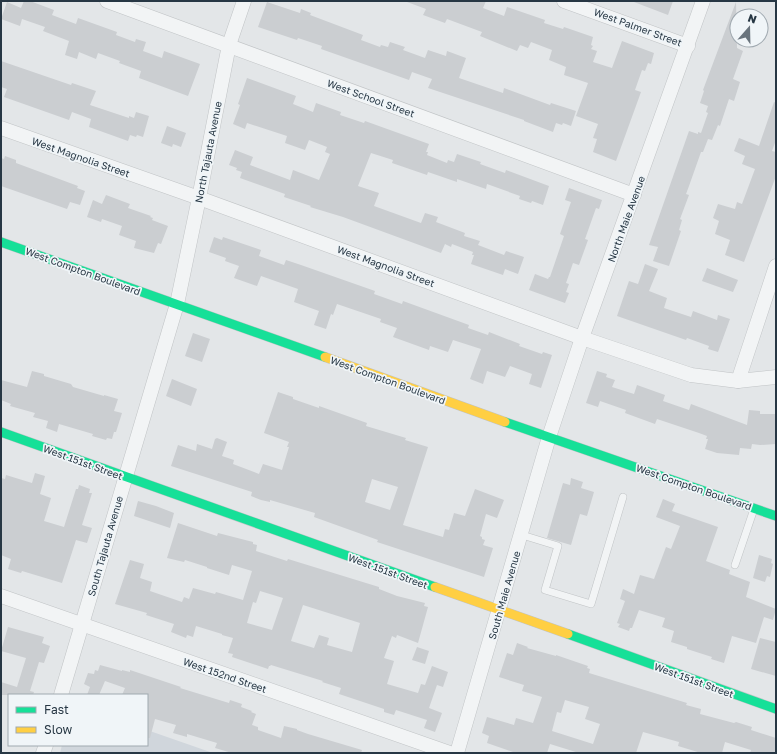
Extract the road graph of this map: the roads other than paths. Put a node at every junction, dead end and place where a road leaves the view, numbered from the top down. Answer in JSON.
{"nodes":[{"id":1,"x":107,"y":1,"type":"edge"},
{"id":2,"x":244,"y":1,"type":"edge"},
{"id":3,"x":564,"y":1,"type":"edge"},
{"id":4,"x":703,"y":1,"type":"edge"},
{"id":5,"x":229,"y":45,"type":"junction"},
{"id":6,"x":688,"y":46,"type":"junction"},
{"id":7,"x":1,"y":128,"type":"edge"},
{"id":8,"x":634,"y":195,"type":"junction"},
{"id":9,"x":199,"y":198,"type":"junction"},
{"id":10,"x":1,"y":242,"type":"edge"},
{"id":11,"x":776,"y":266,"type":"edge"},
{"id":12,"x":177,"y":304,"type":"junction"},
{"id":13,"x":582,"y":338,"type":"junction"},
{"id":14,"x":776,"y":376,"type":"edge"},
{"id":15,"x":738,"y":381,"type":"junction"},
{"id":16,"x":1,"y":432,"type":"edge"},
{"id":17,"x":549,"y":437,"type":"junction"},
{"id":18,"x":125,"y":477,"type":"junction"},
{"id":19,"x":623,"y":497,"type":"dead end"},
{"id":20,"x":754,"y":508,"type":"junction"},
{"id":21,"x":776,"y":516,"type":"edge"},
{"id":22,"x":522,"y":535,"type":"junction"},
{"id":23,"x":735,"y":564,"type":"dead end"},
{"id":24,"x":1,"y":596,"type":"edge"},
{"id":25,"x":500,"y":611,"type":"junction"},
{"id":26,"x":82,"y":625,"type":"junction"},
{"id":27,"x":61,"y":694,"type":"edge"},
{"id":28,"x":776,"y":709,"type":"edge"},
{"id":29,"x":450,"y":753,"type":"edge"},
{"id":30,"x":457,"y":753,"type":"edge"}],
"edges":[{"from":1,"to":5,"type":"street","name":"West School Street"},
{"from":2,"to":5,"type":"street","name":"North Tajauta Avenue"},
{"from":3,"to":6,"type":"street","name":"West Palmer Street"},
{"from":4,"to":6,"type":"street","name":"North Maie Avenue"},
{"from":5,"to":8,"type":"street","name":"West School Street"},
{"from":5,"to":9,"type":"street","name":"North Tajauta Avenue"},
{"from":6,"to":8,"type":"street","name":"North Maie Avenue"},
{"from":7,"to":9,"type":"street","name":"West Magnolia Street"},
{"from":8,"to":13,"type":"street","name":"North Maie Avenue"},
{"from":9,"to":12,"type":"street","name":"North Tajauta Avenue"},
{"from":9,"to":13,"type":"street","name":"West Magnolia Street"},
{"from":10,"to":12,"type":"main road","name":"West Compton Boulevard"},
{"from":11,"to":15,"type":"street"},
{"from":12,"to":17,"type":"main road","name":"West Compton Boulevard"},
{"from":12,"to":18,"type":"street","name":"South Tajauta Avenue"},
{"from":13,"to":15,"type":"street","name":"West Magnolia Street"},
{"from":13,"to":17,"type":"street","name":"North Maie Avenue"},
{"from":14,"to":15,"type":"street","name":"West Magnolia Street"},
{"from":16,"to":18,"type":"main road","name":"West 151st Street"},
{"from":17,"to":20,"type":"main road","name":"West Compton Boulevard"},
{"from":17,"to":22,"type":"street","name":"South Maie Avenue"},
{"from":18,"to":25,"type":"main road","name":"West 151st Street"},
{"from":18,"to":26,"type":"street","name":"South Tajauta Avenue"},
{"from":19,"to":22,"type":"lane"},
{"from":20,"to":21,"type":"main road","name":"West Compton Boulevard"},
{"from":20,"to":23,"type":"lane"},
{"from":22,"to":25,"type":"street","name":"South Maie Avenue"},
{"from":24,"to":26,"type":"street","name":"West 152nd Street"},
{"from":25,"to":28,"type":"main road","name":"West 151st Street"},
{"from":25,"to":30,"type":"street","name":"South Maie Avenue"},
{"from":26,"to":27,"type":"street","name":"South Tajauta Avenue"},
{"from":26,"to":29,"type":"street","name":"West 152nd Street"}]}
